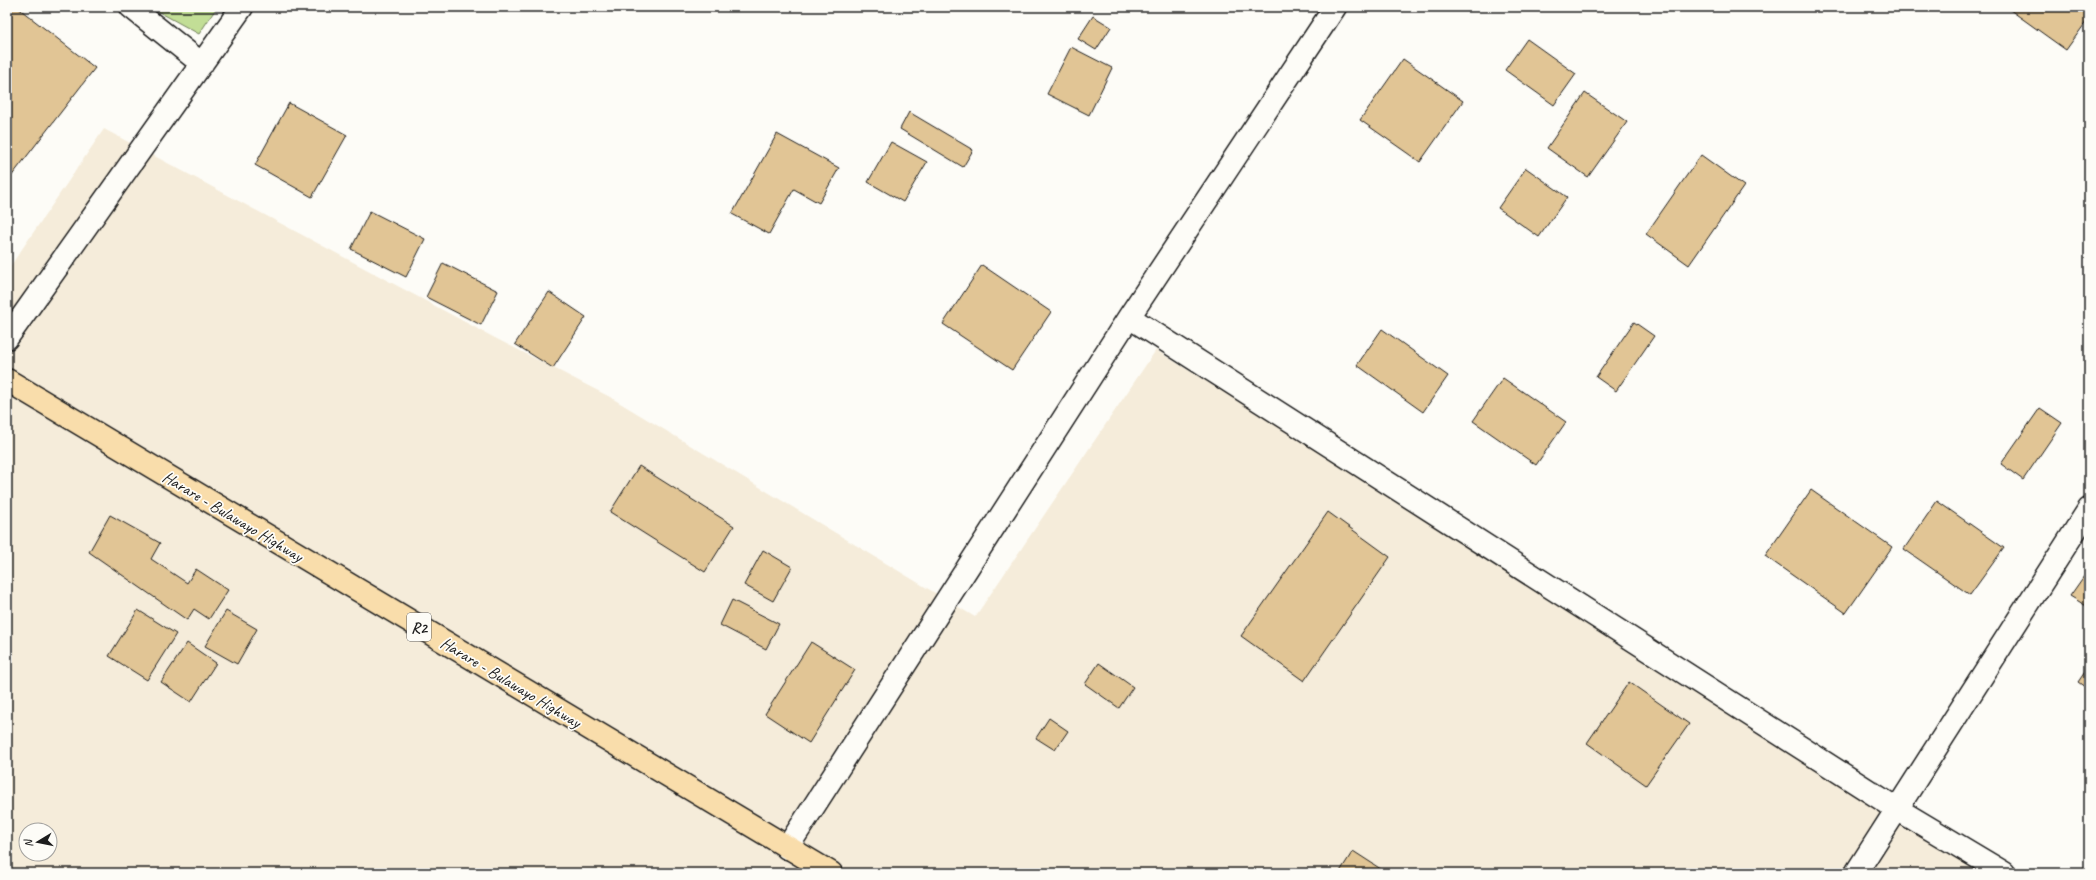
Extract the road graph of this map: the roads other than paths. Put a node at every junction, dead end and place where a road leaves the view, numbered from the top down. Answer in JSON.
{"nodes":[{"id":1,"x":131,"y":7,"type":"edge"},
{"id":2,"x":242,"y":7,"type":"edge"},
{"id":3,"x":1335,"y":7,"type":"edge"},
{"id":4,"x":202,"y":64,"type":"junction"},
{"id":5,"x":1129,"y":317,"type":"junction"},
{"id":6,"x":7,"y":338,"type":"edge"},
{"id":7,"x":7,"y":380,"type":"edge"},
{"id":8,"x":2089,"y":509,"type":"edge"},
{"id":9,"x":1897,"y":809,"type":"junction"},
{"id":10,"x":787,"y":848,"type":"junction"},
{"id":11,"x":831,"y":873,"type":"edge"},
{"id":12,"x":1856,"y":873,"type":"edge"},
{"id":13,"x":2004,"y":873,"type":"edge"}],
"edges":[{"from":1,"to":4,"type":"street"},
{"from":2,"to":4,"type":"street"},
{"from":3,"to":5,"type":"street"},
{"from":4,"to":6,"type":"street"},
{"from":5,"to":9,"type":"street"},
{"from":5,"to":10,"type":"street"},
{"from":7,"to":10,"type":"highway","name":"Harare - Bulawayo Highway","number":"R2"},
{"from":8,"to":9,"type":"street"},
{"from":9,"to":12,"type":"street"},
{"from":9,"to":13,"type":"street"},
{"from":10,"to":11,"type":"highway","name":"Harare - Bulawayo Highway","number":"R2"}]}
